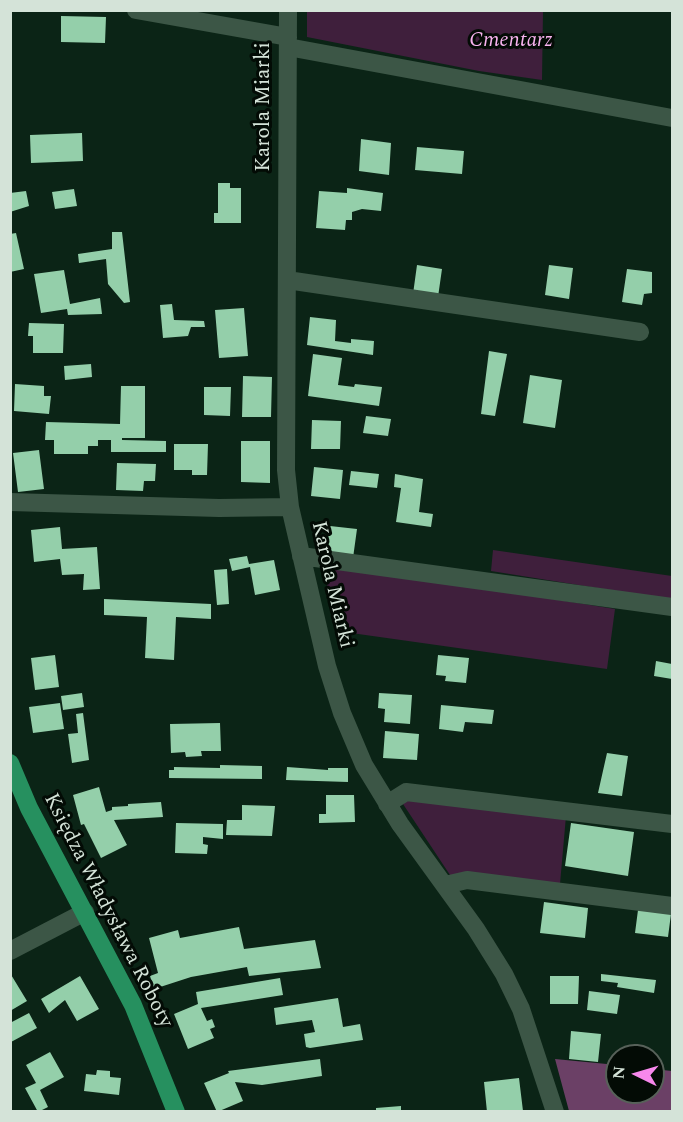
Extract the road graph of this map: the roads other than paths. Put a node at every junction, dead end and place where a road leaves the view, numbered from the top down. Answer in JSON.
{"nodes":[{"id":1,"x":136,"y":10,"type":"edge"},
{"id":2,"x":288,"y":10,"type":"edge"},
{"id":3,"x":288,"y":42,"type":"junction"},
{"id":4,"x":672,"y":118,"type":"edge"},
{"id":5,"x":287,"y":280,"type":"junction"},
{"id":6,"x":640,"y":332,"type":"dead end"},
{"id":7,"x":10,"y":502,"type":"edge"},
{"id":8,"x":290,"y":507,"type":"junction"},
{"id":9,"x":301,"y":555,"type":"junction"},
{"id":10,"x":672,"y":607,"type":"edge"},
{"id":11,"x":10,"y":764,"type":"edge"},
{"id":12,"x":387,"y":804,"type":"junction"},
{"id":13,"x":672,"y":824,"type":"edge"},
{"id":14,"x":445,"y":885,"type":"junction"},
{"id":15,"x":672,"y":906,"type":"edge"},
{"id":16,"x":85,"y":912,"type":"junction"},
{"id":17,"x":10,"y":951,"type":"edge"},
{"id":18,"x":176,"y":1112,"type":"edge"},
{"id":19,"x":555,"y":1112,"type":"edge"}],
"edges":[{"from":1,"to":3,"type":"street"},
{"from":2,"to":3,"type":"street","name":"Karola Miarki"},
{"from":3,"to":4,"type":"street"},
{"from":3,"to":5,"type":"street","name":"Karola Miarki"},
{"from":5,"to":6,"type":"street"},
{"from":5,"to":8,"type":"street","name":"Karola Miarki"},
{"from":7,"to":8,"type":"street"},
{"from":8,"to":9,"type":"street","name":"Karola Miarki"},
{"from":9,"to":10,"type":"street"},
{"from":9,"to":12,"type":"street","name":"Karola Miarki"},
{"from":11,"to":16,"type":"main road","name":"Księdza Władysława Roboty"},
{"from":12,"to":13,"type":"street"},
{"from":12,"to":14,"type":"street","name":"Karola Miarki"},
{"from":14,"to":15,"type":"street"},
{"from":14,"to":19,"type":"street","name":"Karola Miarki"},
{"from":16,"to":17,"type":"street"},
{"from":16,"to":18,"type":"main road","name":"Księdza Władysława Roboty"}]}
